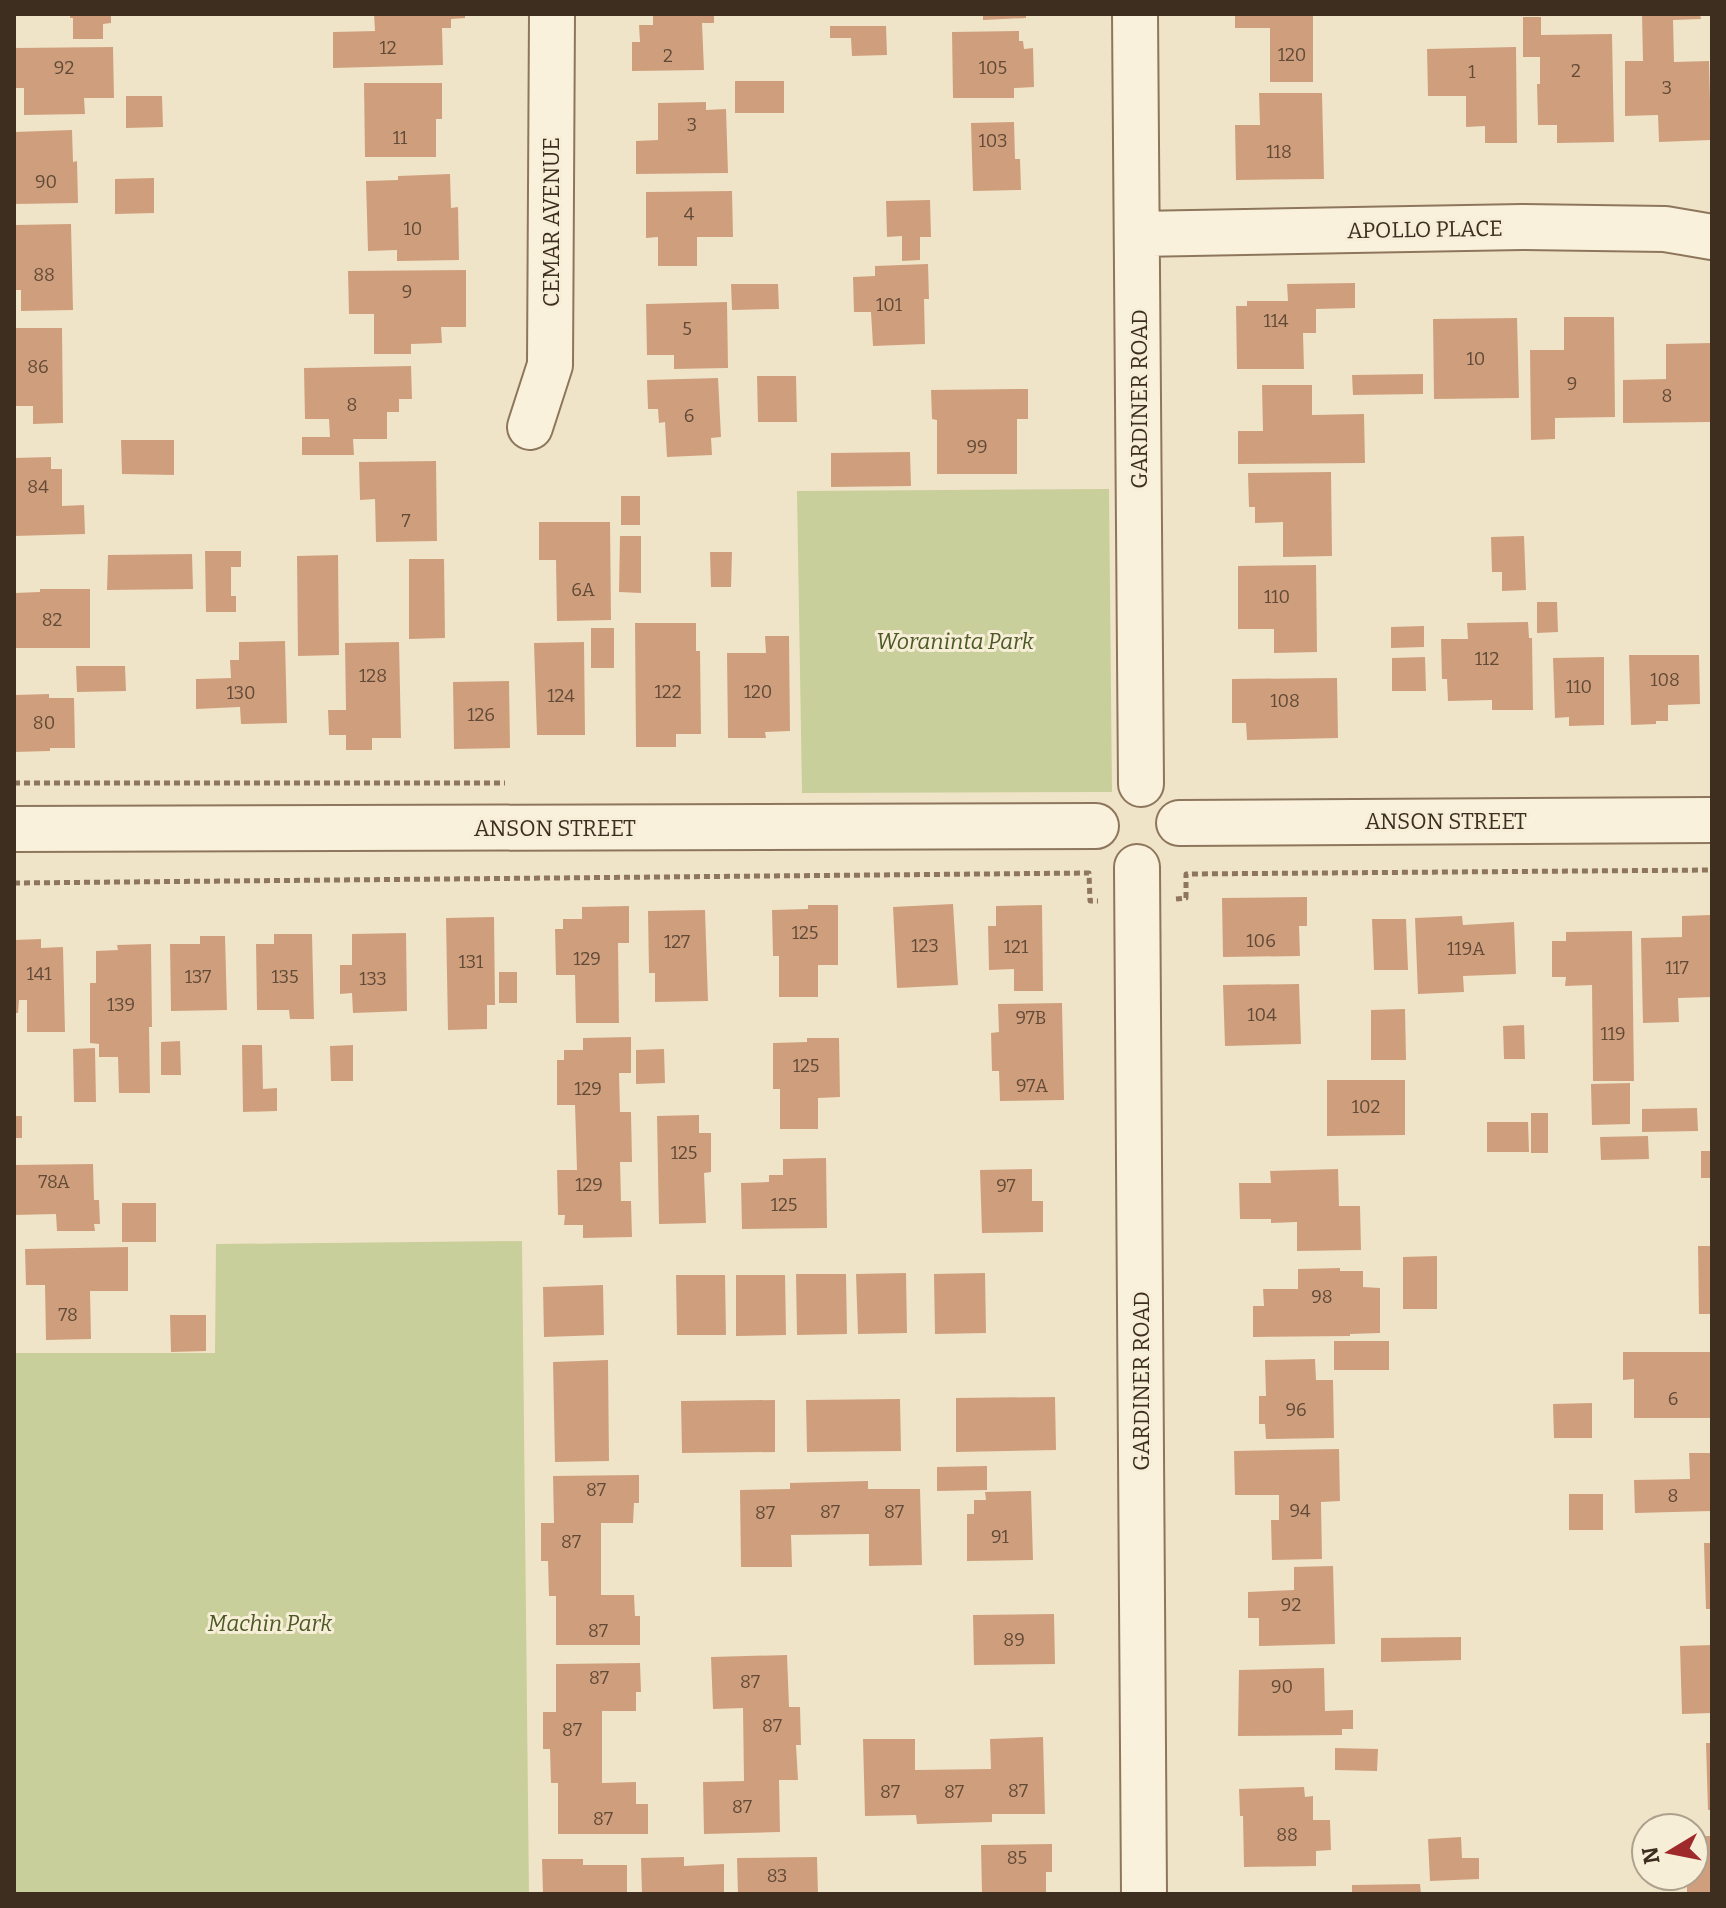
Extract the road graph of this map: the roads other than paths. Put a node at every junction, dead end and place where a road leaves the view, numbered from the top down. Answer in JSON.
{"nodes":[{"id":1,"x":552,"y":14,"type":"edge"},
{"id":2,"x":1135,"y":14,"type":"edge"},
{"id":3,"x":1138,"y":234,"type":"junction"},
{"id":4,"x":1712,"y":237,"type":"edge"},
{"id":5,"x":530,"y":427,"type":"dead end"},
{"id":6,"x":1141,"y":784,"type":"junction"},
{"id":7,"x":1712,"y":820,"type":"edge"},
{"id":8,"x":1179,"y":823,"type":"junction"},
{"id":9,"x":1096,"y":826,"type":"junction"},
{"id":10,"x":14,"y":829,"type":"edge"},
{"id":11,"x":1137,"y":883,"type":"junction"},
{"id":12,"x":1144,"y":1894,"type":"edge"}],
"edges":[{"from":1,"to":5,"type":"street","name":"CEMAR AVENUE"},
{"from":2,"to":3,"type":"street","name":"GARDINER ROAD"},
{"from":3,"to":4,"type":"street","name":"APOLLO PLACE"},
{"from":3,"to":6,"type":"street","name":"GARDINER ROAD"},
{"from":6,"to":8,"type":"street"},
{"from":6,"to":9,"type":"street"},
{"from":7,"to":8,"type":"street","name":"ANSON STREET"},
{"from":8,"to":11,"type":"street"},
{"from":9,"to":10,"type":"street","name":"ANSON STREET"},
{"from":9,"to":11,"type":"street"},
{"from":11,"to":12,"type":"street","name":"GARDINER ROAD"}]}
